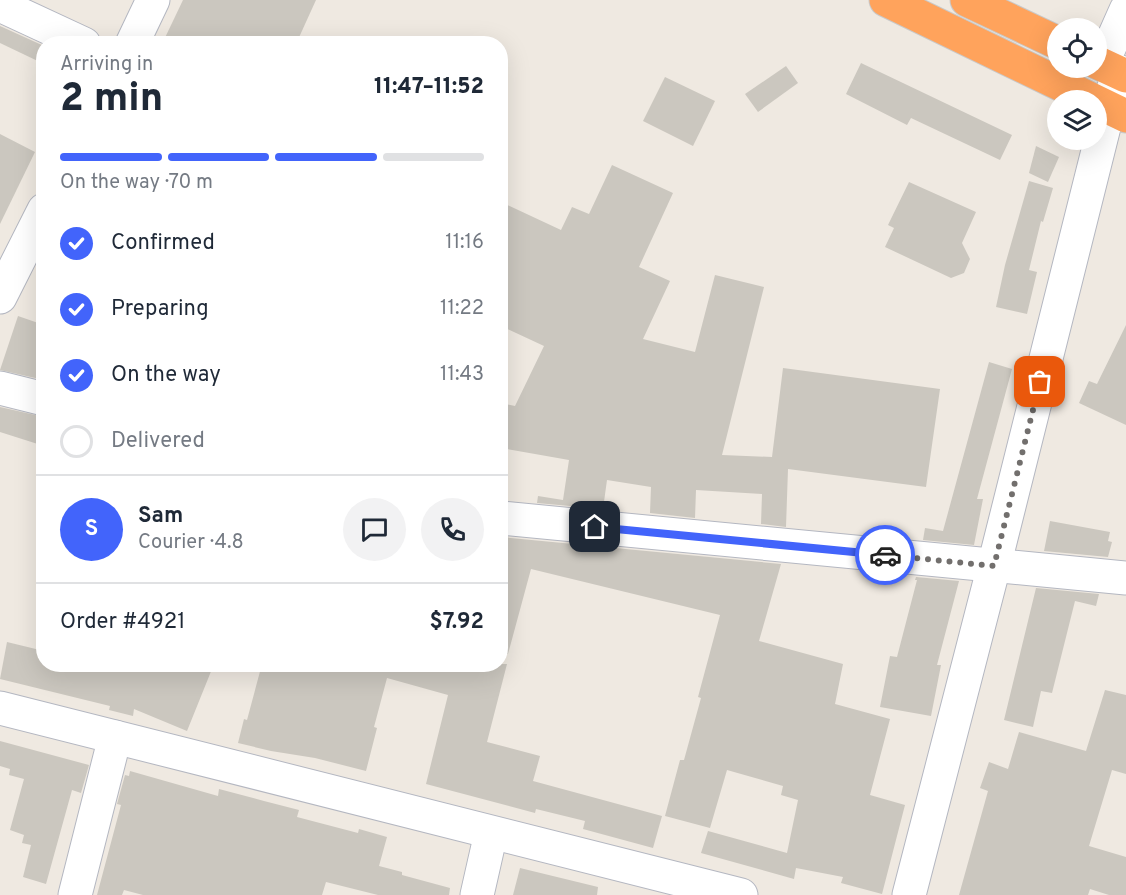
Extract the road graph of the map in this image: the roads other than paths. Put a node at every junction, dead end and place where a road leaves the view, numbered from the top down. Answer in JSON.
{"nodes":[{"id":1,"x":153,"y":0,"type":"edge"},
{"id":2,"x":886,"y":0,"type":"edge"},
{"id":3,"x":967,"y":0,"type":"edge"},
{"id":4,"x":0,"y":5,"type":"edge"},
{"id":5,"x":1126,"y":10,"type":"edge"},
{"id":6,"x":67,"y":36,"type":"edge"},
{"id":7,"x":136,"y":36,"type":"edge"},
{"id":8,"x":1047,"y":38,"type":"edge"},
{"id":9,"x":1111,"y":68,"type":"edge"},
{"id":10,"x":1117,"y":111,"type":"edge"},
{"id":11,"x":36,"y":222,"type":"edge"},
{"id":12,"x":8,"y":262,"type":"edge"},
{"id":13,"x":0,"y":297,"type":"edge"},
{"id":14,"x":0,"y":388,"type":"edge"},
{"id":15,"x":36,"y":397,"type":"edge"},
{"id":16,"x":508,"y":519,"type":"edge"},
{"id":17,"x":994,"y":566,"type":"junction"},
{"id":18,"x":1126,"y":578,"type":"edge"},
{"id":19,"x":0,"y":708,"type":"edge"},
{"id":20,"x":115,"y":737,"type":"junction"},
{"id":21,"x":491,"y":833,"type":"junction"},
{"id":22,"x":75,"y":895,"type":"edge"},
{"id":23,"x":477,"y":895,"type":"edge"},
{"id":24,"x":741,"y":895,"type":"edge"},
{"id":25,"x":909,"y":895,"type":"edge"}],
"edges":[{"from":1,"to":7,"type":"street"},
{"from":2,"to":10,"type":"highway"},
{"from":3,"to":8,"type":"highway"},
{"from":4,"to":6,"type":"street"},
{"from":5,"to":9,"type":"street"},
{"from":9,"to":10,"type":"street"},
{"from":10,"to":17,"type":"street"},
{"from":11,"to":12,"type":"street"},
{"from":12,"to":13,"type":"street"},
{"from":14,"to":15,"type":"street"},
{"from":16,"to":17,"type":"street"},
{"from":17,"to":18,"type":"street"},
{"from":17,"to":25,"type":"street"},
{"from":19,"to":20,"type":"street"},
{"from":20,"to":21,"type":"street"},
{"from":20,"to":22,"type":"street"},
{"from":21,"to":23,"type":"street"},
{"from":21,"to":24,"type":"street"}]}
